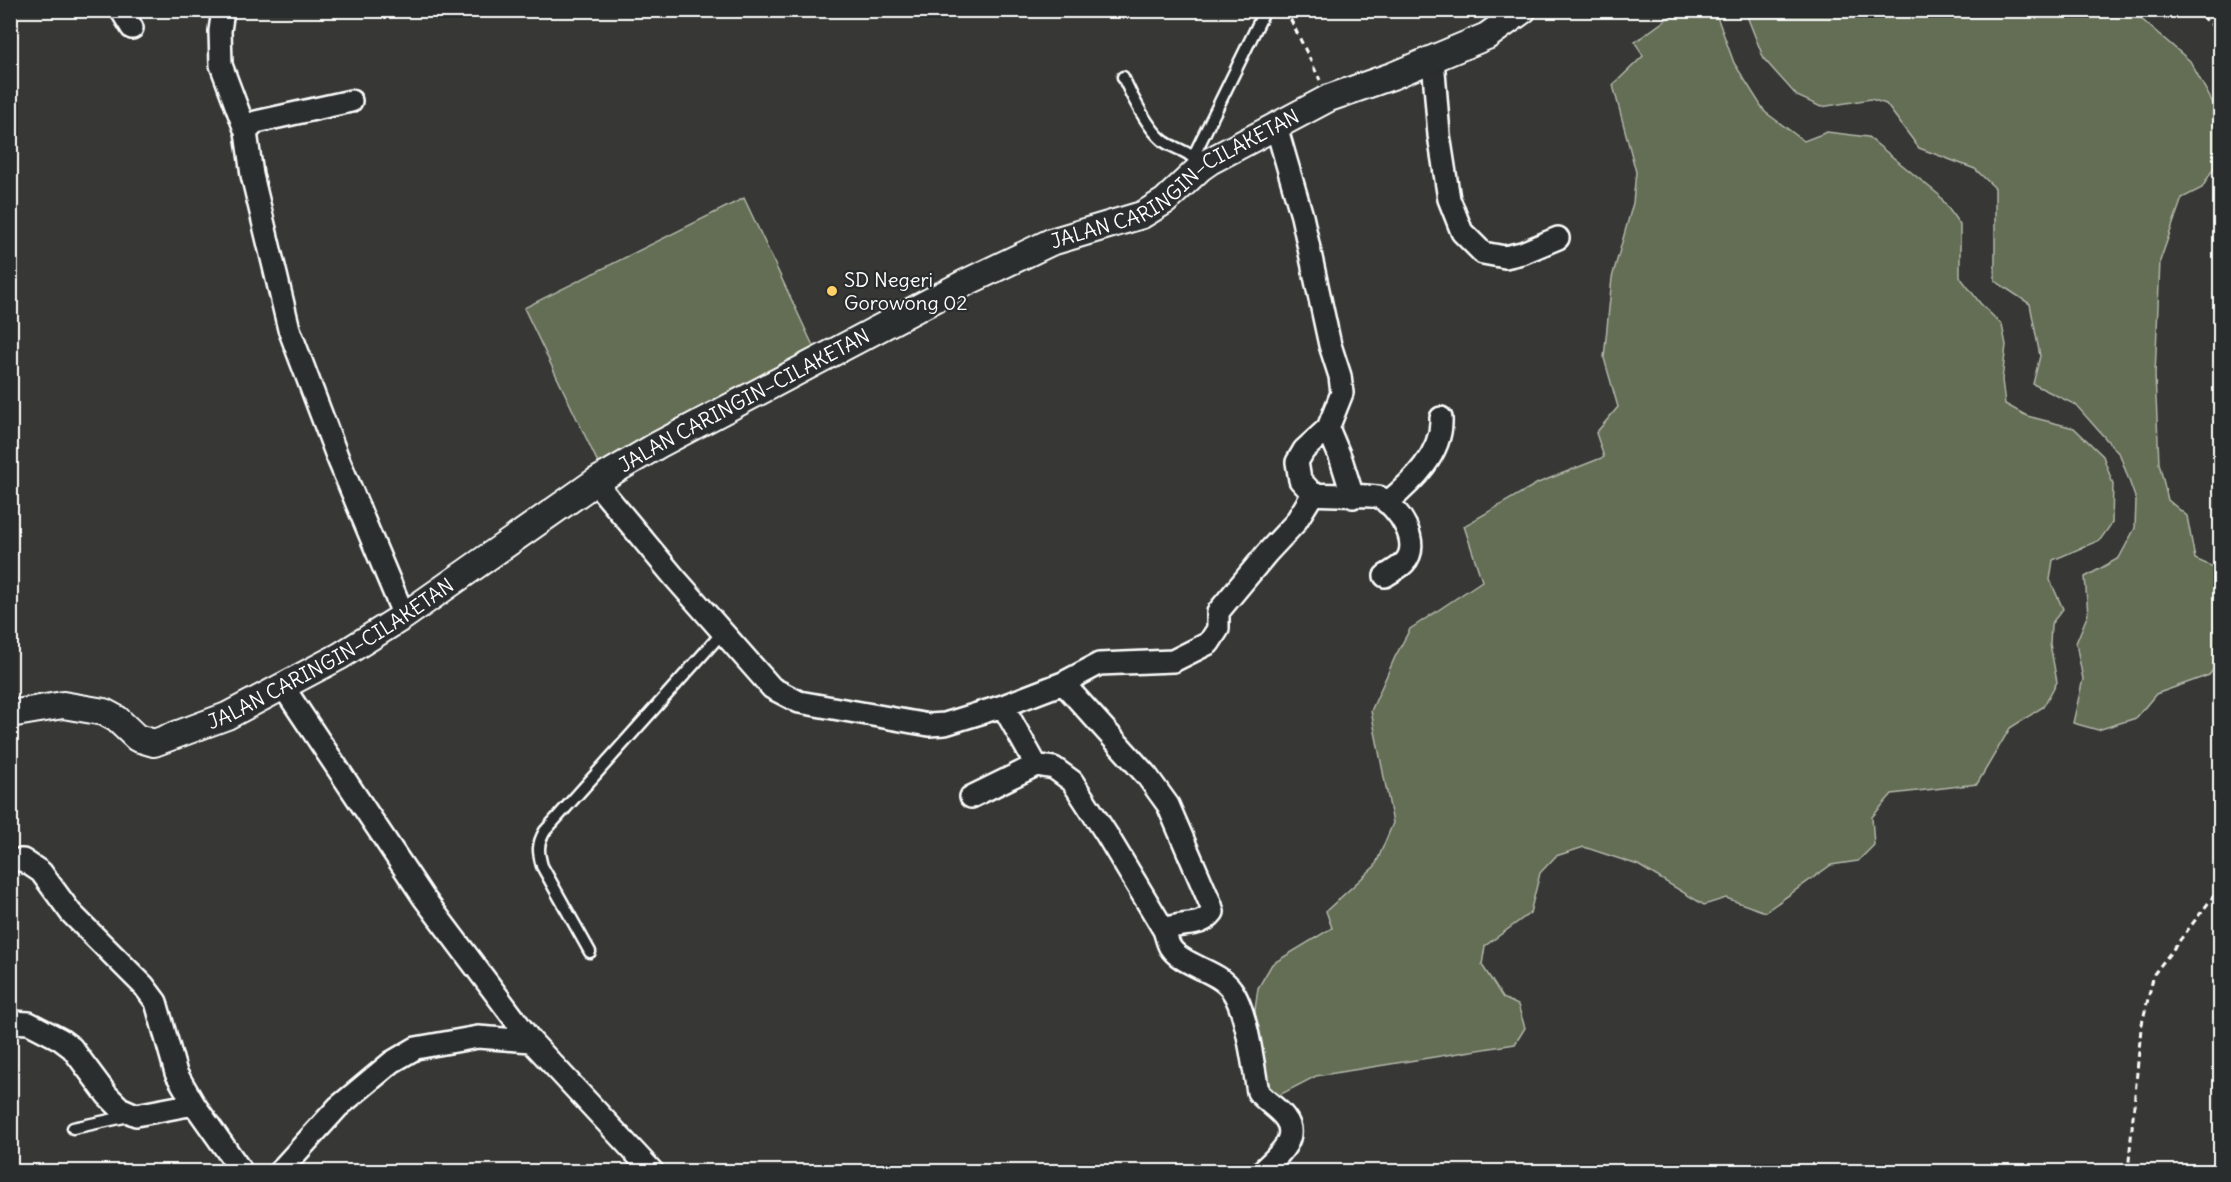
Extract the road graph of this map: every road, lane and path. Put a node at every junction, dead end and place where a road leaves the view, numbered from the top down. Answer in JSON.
{"nodes":[{"id":1,"x":223,"y":10,"type":"edge"},
{"id":2,"x":1265,"y":10,"type":"edge"},
{"id":3,"x":1286,"y":10,"type":"edge"},
{"id":4,"x":1524,"y":10,"type":"edge"},
{"id":5,"x":2194,"y":10,"type":"edge"},
{"id":6,"x":2220,"y":30,"type":"edge"},
{"id":7,"x":1433,"y":59,"type":"junction"},
{"id":8,"x":1123,"y":77,"type":"dead end"},
{"id":9,"x":1329,"y":98,"type":"junction"},
{"id":10,"x":351,"y":101,"type":"dead end"},
{"id":11,"x":1276,"y":126,"type":"junction"},
{"id":12,"x":246,"y":132,"type":"junction"},
{"id":13,"x":1196,"y":163,"type":"junction"},
{"id":14,"x":1558,"y":238,"type":"dead end"},
{"id":15,"x":1441,"y":418,"type":"dead end"},
{"id":16,"x":1328,"y":428,"type":"junction"},
{"id":17,"x":595,"y":482,"type":"junction"},
{"id":18,"x":1313,"y":494,"type":"junction"},
{"id":19,"x":1353,"y":497,"type":"junction"},
{"id":20,"x":1387,"y":503,"type":"junction"},
{"id":21,"x":1385,"y":576,"type":"dead end"},
{"id":22,"x":404,"y":616,"type":"junction"},
{"id":23,"x":722,"y":633,"type":"junction"},
{"id":24,"x":1063,"y":683,"type":"junction"},
{"id":25,"x":284,"y":688,"type":"junction"},
{"id":26,"x":1003,"y":706,"type":"junction"},
{"id":27,"x":10,"y":714,"type":"edge"},
{"id":28,"x":1036,"y":765,"type":"junction"},
{"id":29,"x":971,"y":797,"type":"dead end"},
{"id":30,"x":10,"y":860,"type":"edge"},
{"id":31,"x":2220,"y":890,"type":"edge"},
{"id":32,"x":1164,"y":930,"type":"junction"},
{"id":33,"x":591,"y":952,"type":"dead end"},
{"id":34,"x":10,"y":1022,"type":"edge"},
{"id":35,"x":531,"y":1041,"type":"junction"},
{"id":36,"x":194,"y":1104,"type":"junction"},
{"id":37,"x":136,"y":1115,"type":"junction"},
{"id":38,"x":74,"y":1128,"type":"dead end"},
{"id":39,"x":242,"y":1172,"type":"edge"},
{"id":40,"x":279,"y":1172,"type":"edge"},
{"id":41,"x":653,"y":1172,"type":"edge"},
{"id":42,"x":1261,"y":1172,"type":"edge"},
{"id":43,"x":2128,"y":1172,"type":"edge"}],
"edges":[{"from":1,"to":12,"type":"street"},
{"from":2,"to":13,"type":"lane"},
{"from":3,"to":9,"type":"path"},
{"from":4,"to":7,"type":"street","name":"JALAN CARINGIN–CILAKETAN"},
{"from":5,"to":6,"type":"path"},
{"from":7,"to":9,"type":"street","name":"JALAN CARINGIN–CILAKETAN"},
{"from":7,"to":14,"type":"street"},
{"from":8,"to":13,"type":"lane"},
{"from":9,"to":11,"type":"street","name":"JALAN CARINGIN–CILAKETAN"},
{"from":10,"to":12,"type":"street"},
{"from":11,"to":13,"type":"street","name":"JALAN CARINGIN–CILAKETAN"},
{"from":11,"to":16,"type":"street"},
{"from":12,"to":22,"type":"street"},
{"from":13,"to":17,"type":"street","name":"JALAN CARINGIN–CILAKETAN"},
{"from":15,"to":20,"type":"street"},
{"from":16,"to":18,"type":"street"},
{"from":16,"to":19,"type":"street"},
{"from":17,"to":22,"type":"street","name":"JALAN CARINGIN–CILAKETAN"},
{"from":17,"to":23,"type":"street"},
{"from":18,"to":19,"type":"street"},
{"from":18,"to":24,"type":"street"},
{"from":19,"to":20,"type":"street"},
{"from":20,"to":21,"type":"street"},
{"from":22,"to":25,"type":"street","name":"JALAN CARINGIN–CILAKETAN"},
{"from":23,"to":26,"type":"street"},
{"from":23,"to":33,"type":"lane"},
{"from":24,"to":26,"type":"street"},
{"from":24,"to":32,"type":"street"},
{"from":25,"to":27,"type":"street","name":"JALAN CARINGIN–CILAKETAN"},
{"from":25,"to":35,"type":"street"},
{"from":26,"to":28,"type":"street"},
{"from":28,"to":29,"type":"street"},
{"from":28,"to":32,"type":"street"},
{"from":30,"to":36,"type":"street"},
{"from":31,"to":43,"type":"path"},
{"from":32,"to":42,"type":"street"},
{"from":34,"to":37,"type":"street"},
{"from":35,"to":40,"type":"street"},
{"from":35,"to":41,"type":"street"},
{"from":36,"to":37,"type":"street"},
{"from":36,"to":39,"type":"street"},
{"from":37,"to":38,"type":"lane"}]}
